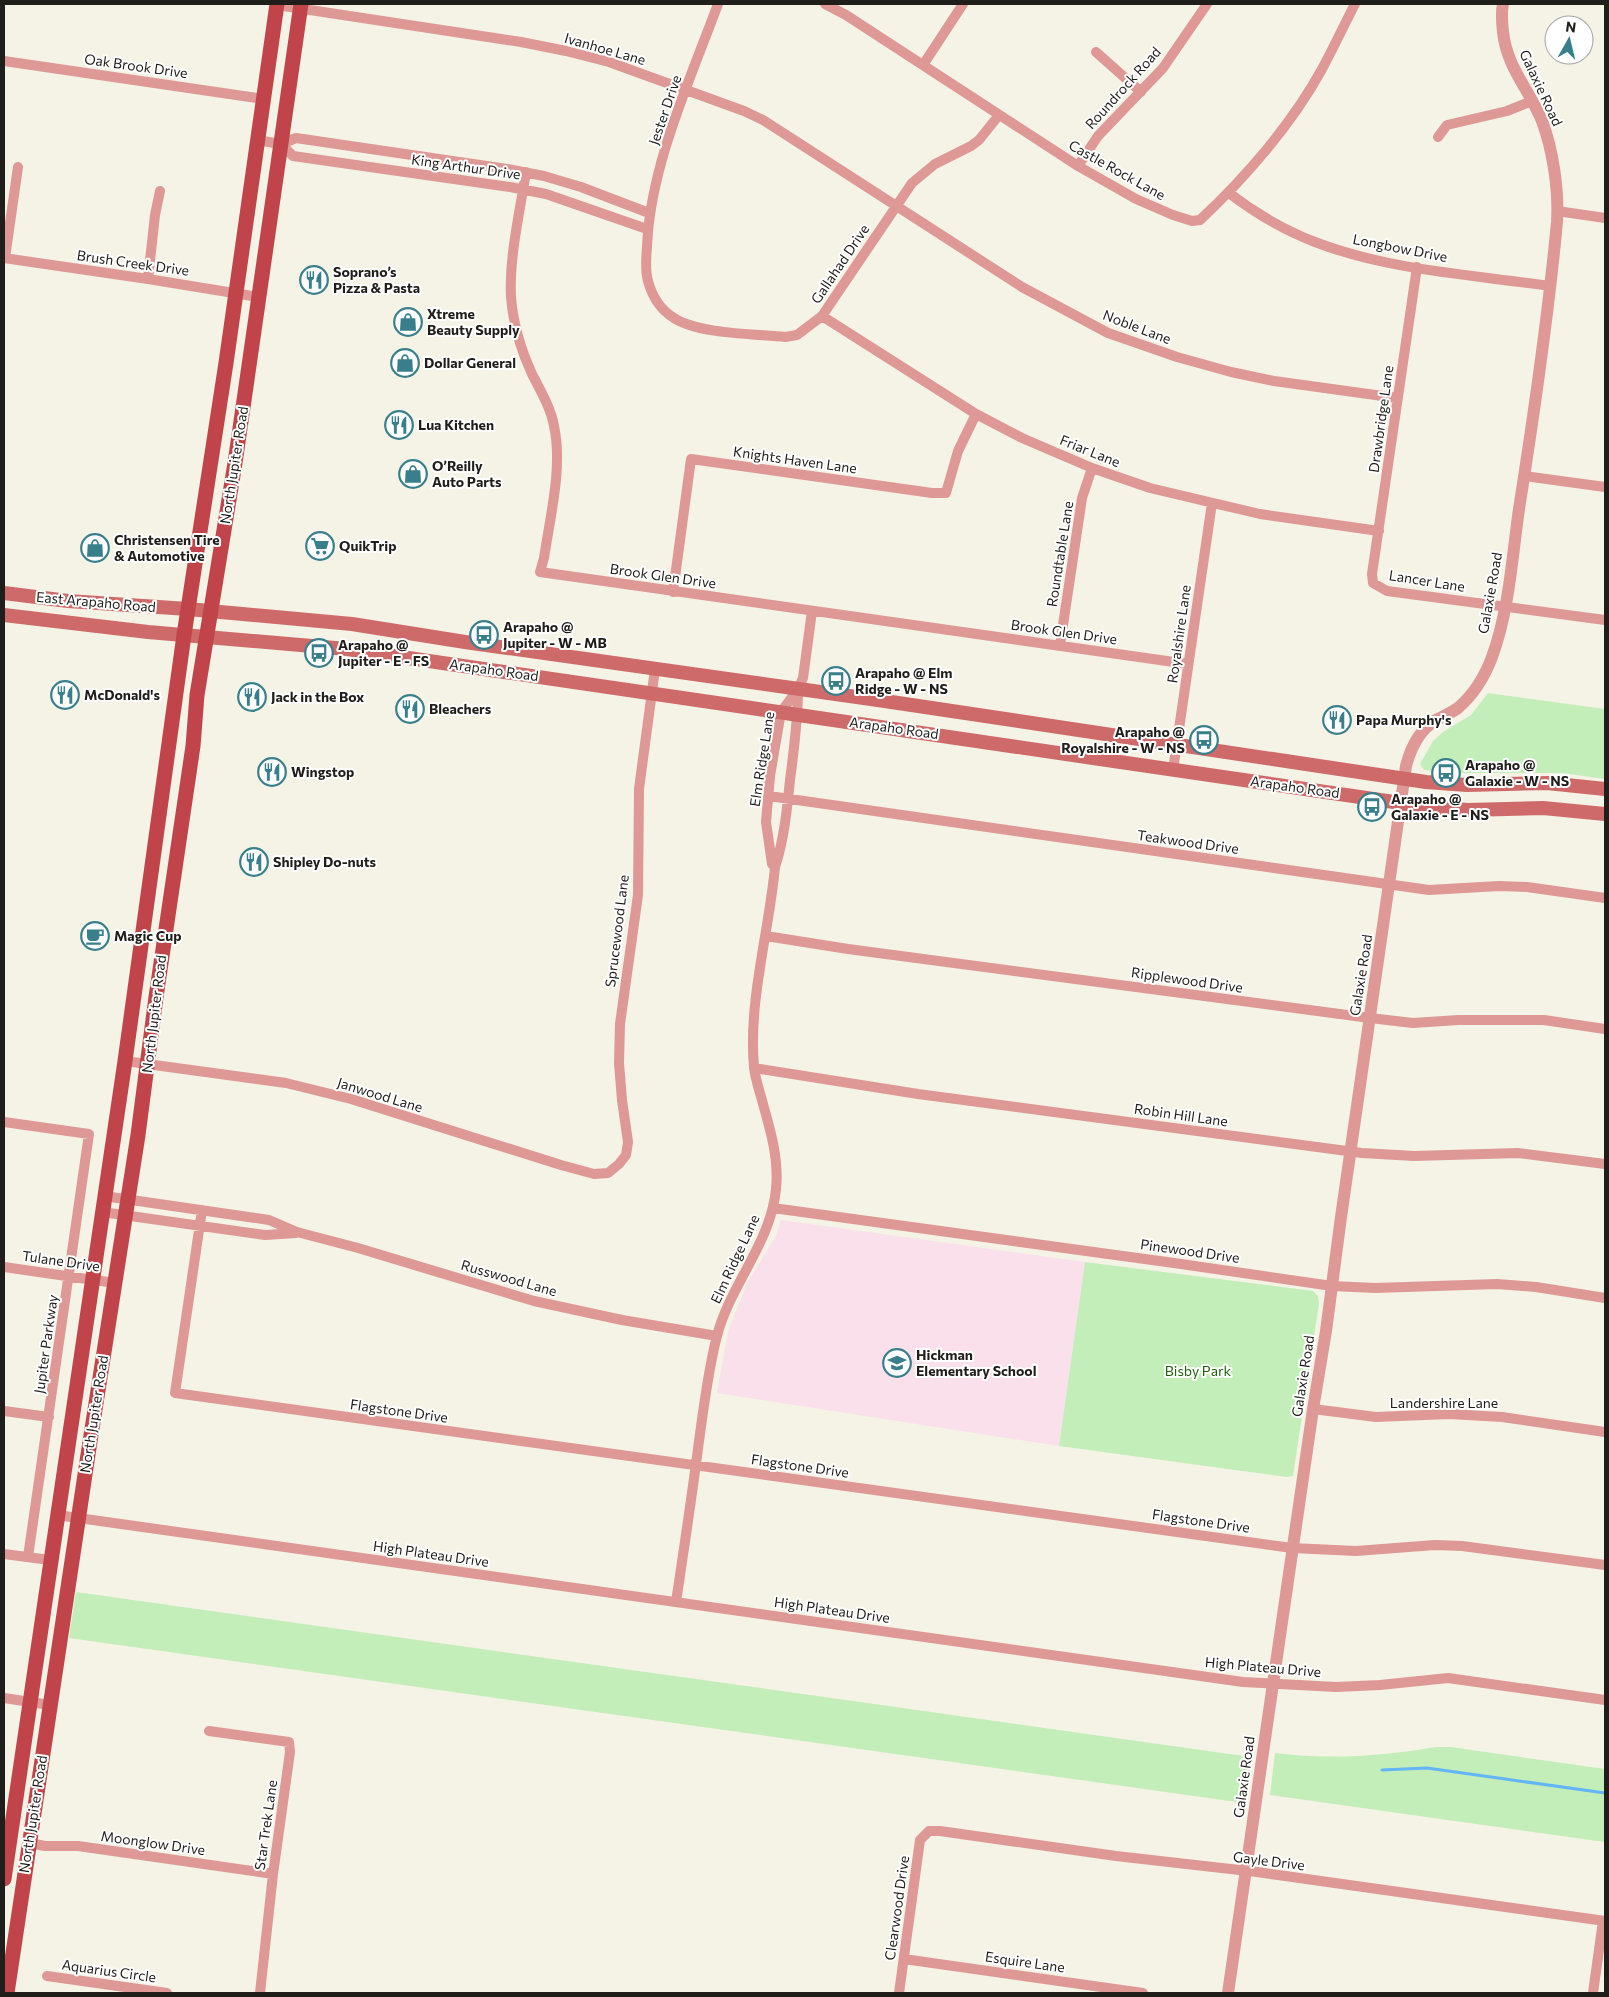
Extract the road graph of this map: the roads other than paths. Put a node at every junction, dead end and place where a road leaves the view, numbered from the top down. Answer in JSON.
{"nodes":[{"id":1,"x":718,"y":4,"type":"edge"},
{"id":2,"x":825,"y":4,"type":"edge"},
{"id":3,"x":963,"y":4,"type":"edge"},
{"id":4,"x":1207,"y":4,"type":"edge"},
{"id":5,"x":1355,"y":4,"type":"edge"},
{"id":6,"x":1503,"y":4,"type":"edge"},
{"id":7,"x":277,"y":5,"type":"edge"},
{"id":8,"x":300,"y":6,"type":"edge"},
{"id":9,"x":1096,"y":52,"type":"dead end"},
{"id":10,"x":4,"y":61,"type":"edge"},
{"id":11,"x":923,"y":65,"type":"junction"},
{"id":12,"x":686,"y":90,"type":"junction"},
{"id":13,"x":1141,"y":92,"type":"junction"},
{"id":14,"x":264,"y":99,"type":"junction"},
{"id":15,"x":1532,"y":101,"type":"junction"},
{"id":16,"x":999,"y":115,"type":"junction"},
{"id":17,"x":1438,"y":138,"type":"dead end"},
{"id":18,"x":257,"y":140,"type":"junction"},
{"id":19,"x":281,"y":144,"type":"junction"},
{"id":20,"x":1078,"y":166,"type":"junction"},
{"id":21,"x":18,"y":167,"type":"dead end"},
{"id":22,"x":526,"y":172,"type":"junction"},
{"id":23,"x":523,"y":190,"type":"junction"},
{"id":24,"x":160,"y":191,"type":"dead end"},
{"id":25,"x":1229,"y":193,"type":"junction"},
{"id":26,"x":895,"y":206,"type":"junction"},
{"id":27,"x":1557,"y":211,"type":"junction"},
{"id":28,"x":649,"y":213,"type":"junction"},
{"id":29,"x":1605,"y":218,"type":"edge"},
{"id":30,"x":647,"y":229,"type":"junction"},
{"id":31,"x":4,"y":258,"type":"edge"},
{"id":32,"x":1417,"y":267,"type":"junction"},
{"id":33,"x":148,"y":279,"type":"junction"},
{"id":34,"x":1550,"y":286,"type":"junction"},
{"id":35,"x":236,"y":292,"type":"junction"},
{"id":36,"x":258,"y":297,"type":"junction"},
{"id":37,"x":822,"y":316,"type":"junction"},
{"id":38,"x":1397,"y":398,"type":"junction"},
{"id":39,"x":976,"y":414,"type":"junction"},
{"id":40,"x":211,"y":460,"type":"junction"},
{"id":41,"x":235,"y":463,"type":"junction"},
{"id":42,"x":1092,"y":468,"type":"junction"},
{"id":43,"x":1524,"y":476,"type":"junction"},
{"id":44,"x":1605,"y":487,"type":"edge"},
{"id":45,"x":1212,"y":503,"type":"junction"},
{"id":46,"x":1379,"y":531,"type":"junction"},
{"id":47,"x":1372,"y":574,"type":"joint"},
{"id":48,"x":673,"y":592,"type":"junction"},
{"id":49,"x":4,"y":593,"type":"edge"},
{"id":50,"x":1505,"y":606,"type":"junction"},
{"id":51,"x":188,"y":609,"type":"junction"},
{"id":52,"x":212,"y":611,"type":"junction"},
{"id":53,"x":812,"y":611,"type":"junction"},
{"id":54,"x":4,"y":615,"type":"edge"},
{"id":55,"x":1605,"y":620,"type":"edge"},
{"id":56,"x":184,"y":635,"type":"junction"},
{"id":57,"x":206,"y":637,"type":"junction"},
{"id":58,"x":465,"y":642,"type":"junction"},
{"id":59,"x":1060,"y":645,"type":"junction"},
{"id":60,"x":1188,"y":664,"type":"junction"},
{"id":61,"x":462,"y":666,"type":"junction"},
{"id":62,"x":655,"y":669,"type":"junction"},
{"id":63,"x":798,"y":689,"type":"junction"},
{"id":64,"x":652,"y":693,"type":"junction"},
{"id":65,"x":781,"y":712,"type":"junction"},
{"id":66,"x":798,"y":714,"type":"junction"},
{"id":67,"x":1177,"y":744,"type":"junction"},
{"id":68,"x":1173,"y":770,"type":"junction"},
{"id":69,"x":1405,"y":779,"type":"junction"},
{"id":70,"x":1605,"y":789,"type":"edge"},
{"id":71,"x":768,"y":796,"type":"junction"},
{"id":72,"x":162,"y":798,"type":"junction"},
{"id":73,"x":788,"y":799,"type":"junction"},
{"id":74,"x":185,"y":802,"type":"junction"},
{"id":75,"x":1400,"y":803,"type":"junction"},
{"id":76,"x":1605,"y":814,"type":"edge"},
{"id":77,"x":775,"y":867,"type":"junction"},
{"id":78,"x":1389,"y":884,"type":"junction"},
{"id":79,"x":172,"y":898,"type":"junction"},
{"id":80,"x":1605,"y":898,"type":"edge"},
{"id":81,"x":145,"y":912,"type":"junction"},
{"id":82,"x":766,"y":936,"type":"junction"},
{"id":83,"x":165,"y":938,"type":"junction"},
{"id":84,"x":1370,"y":1018,"type":"junction"},
{"id":85,"x":1605,"y":1029,"type":"edge"},
{"id":86,"x":125,"y":1061,"type":"junction"},
{"id":87,"x":148,"y":1064,"type":"junction"},
{"id":88,"x":754,"y":1068,"type":"junction"},
{"id":89,"x":4,"y":1122,"type":"edge"},
{"id":90,"x":1350,"y":1151,"type":"junction"},
{"id":91,"x":619,"y":1164,"type":"joint"},
{"id":92,"x":1605,"y":1164,"type":"edge"},
{"id":93,"x":104,"y":1196,"type":"junction"},
{"id":94,"x":128,"y":1199,"type":"junction"},
{"id":95,"x":773,"y":1208,"type":"junction"},
{"id":96,"x":202,"y":1210,"type":"junction"},
{"id":97,"x":102,"y":1212,"type":"junction"},
{"id":98,"x":133,"y":1217,"type":"junction"},
{"id":99,"x":199,"y":1226,"type":"junction"},
{"id":100,"x":297,"y":1232,"type":"junction"},
{"id":101,"x":4,"y":1267,"type":"edge"},
{"id":102,"x":70,"y":1277,"type":"junction"},
{"id":103,"x":92,"y":1280,"type":"junction"},
{"id":104,"x":115,"y":1283,"type":"junction"},
{"id":105,"x":1332,"y":1286,"type":"junction"},
{"id":106,"x":1605,"y":1298,"type":"edge"},
{"id":107,"x":717,"y":1336,"type":"junction"},
{"id":108,"x":1313,"y":1409,"type":"junction"},
{"id":109,"x":4,"y":1411,"type":"edge"},
{"id":110,"x":49,"y":1417,"type":"junction"},
{"id":111,"x":1605,"y":1432,"type":"edge"},
{"id":112,"x":696,"y":1465,"type":"junction"},
{"id":113,"x":57,"y":1515,"type":"junction"},
{"id":114,"x":78,"y":1518,"type":"junction"},
{"id":115,"x":1292,"y":1548,"type":"junction"},
{"id":116,"x":4,"y":1554,"type":"edge"},
{"id":117,"x":28,"y":1558,"type":"junction"},
{"id":118,"x":50,"y":1560,"type":"junction"},
{"id":119,"x":1605,"y":1565,"type":"edge"},
{"id":120,"x":676,"y":1602,"type":"junction"},
{"id":121,"x":64,"y":1616,"type":"junction"},
{"id":122,"x":1273,"y":1683,"type":"junction"},
{"id":123,"x":4,"y":1698,"type":"edge"},
{"id":124,"x":1605,"y":1700,"type":"edge"},
{"id":125,"x":29,"y":1702,"type":"junction"},
{"id":126,"x":50,"y":1705,"type":"junction"},
{"id":127,"x":209,"y":1731,"type":"dead end"},
{"id":128,"x":929,"y":1831,"type":"joint"},
{"id":129,"x":29,"y":1843,"type":"junction"},
{"id":130,"x":6,"y":1848,"type":"edge"},
{"id":131,"x":1246,"y":1871,"type":"junction"},
{"id":132,"x":273,"y":1874,"type":"junction"},
{"id":133,"x":4,"y":1879,"type":"edge"},
{"id":134,"x":1604,"y":1921,"type":"edge"},
{"id":135,"x":904,"y":1959,"type":"junction"},
{"id":136,"x":47,"y":1976,"type":"dead end"},
{"id":137,"x":8,"y":1993,"type":"edge"},
{"id":138,"x":167,"y":1993,"type":"edge"},
{"id":139,"x":260,"y":1993,"type":"edge"},
{"id":140,"x":899,"y":1993,"type":"edge"},
{"id":141,"x":1143,"y":1993,"type":"edge"},
{"id":142,"x":1228,"y":1993,"type":"edge"},
{"id":143,"x":1593,"y":1993,"type":"edge"}],
"edges":[{"from":1,"to":12,"type":"street","name":"Jester Drive"},
{"from":2,"to":11,"type":"street","name":"Castle Rock Lane"},
{"from":3,"to":11,"type":"street"},
{"from":4,"to":13,"type":"street","name":"Roundrock Road"},
{"from":5,"to":25,"type":"street","name":"Castle Rock Lane"},
{"from":6,"to":15,"type":"street","name":"Galaxie Road"},
{"from":7,"to":8,"type":"street","name":"Ivanhoe Lane"},
{"from":7,"to":14,"type":"main road","name":"North Jupiter Road"},
{"from":8,"to":12,"type":"street","name":"Ivanhoe Lane"},
{"from":8,"to":19,"type":"main road","name":"North Jupiter Road"},
{"from":9,"to":13,"type":"street"},
{"from":10,"to":14,"type":"street","name":"Oak Brook Drive"},
{"from":11,"to":16,"type":"street","name":"Castle Rock Lane"},
{"from":12,"to":26,"type":"street","name":"Ivanhoe Lane"},
{"from":12,"to":28,"type":"street","name":"Jester Drive"},
{"from":13,"to":20,"type":"street","name":"Roundrock Road"},
{"from":14,"to":18,"type":"main road","name":"North Jupiter Road"},
{"from":15,"to":17,"type":"street"},
{"from":15,"to":27,"type":"street","name":"Galaxie Road"},
{"from":16,"to":20,"type":"street","name":"Castle Rock Lane"},
{"from":16,"to":26,"type":"street","name":"Gallahad Drive"},
{"from":18,"to":19,"type":"street","name":"King Arthur Drive"},
{"from":18,"to":35,"type":"main road","name":"North Jupiter Road"},
{"from":19,"to":22,"type":"street","name":"King Arthur Drive"},
{"from":19,"to":23,"type":"street","name":"King Arthur Drive"},
{"from":19,"to":36,"type":"main road","name":"North Jupiter Road"},
{"from":20,"to":25,"type":"street","name":"Castle Rock Lane"},
{"from":21,"to":31,"type":"street"},
{"from":22,"to":23,"type":"street","name":"Brook Glen Drive"},
{"from":22,"to":28,"type":"street","name":"King Arthur Drive"},
{"from":23,"to":30,"type":"street","name":"King Arthur Drive"},
{"from":23,"to":48,"type":"street","name":"Brook Glen Drive"},
{"from":24,"to":33,"type":"street"},
{"from":25,"to":32,"type":"street","name":"Longbow Drive"},
{"from":26,"to":37,"type":"street","name":"Gallahad Drive"},
{"from":26,"to":38,"type":"street","name":"Noble Lane"},
{"from":27,"to":29,"type":"street"},
{"from":27,"to":34,"type":"street","name":"Galaxie Road"},
{"from":28,"to":30,"type":"street","name":"Jester Drive"},
{"from":30,"to":37,"type":"street","name":"Gallahad Drive"},
{"from":31,"to":33,"type":"street","name":"Brush Creek Drive"},
{"from":32,"to":34,"type":"street","name":"Longbow Drive"},
{"from":32,"to":38,"type":"street","name":"Drawbridge Lane"},
{"from":33,"to":35,"type":"street","name":"Brush Creek Drive"},
{"from":34,"to":43,"type":"street","name":"Galaxie Road"},
{"from":35,"to":36,"type":"street","name":"Brush Creek Drive"},
{"from":35,"to":40,"type":"main road","name":"North Jupiter Road"},
{"from":36,"to":41,"type":"main road","name":"North Jupiter Road"},
{"from":37,"to":39,"type":"street","name":"Friar Lane"},
{"from":38,"to":46,"type":"street","name":"Drawbridge Lane"},
{"from":39,"to":42,"type":"street","name":"Friar Lane"},
{"from":39,"to":48,"type":"street","name":"Knights Haven Lane"},
{"from":40,"to":41,"type":"main road"},
{"from":40,"to":51,"type":"main road","name":"North Jupiter Road"},
{"from":41,"to":52,"type":"main road","name":"North Jupiter Road"},
{"from":42,"to":45,"type":"street","name":"Friar Lane"},
{"from":42,"to":59,"type":"street","name":"Roundtable Lane"},
{"from":43,"to":44,"type":"street"},
{"from":43,"to":50,"type":"street","name":"Galaxie Road"},
{"from":45,"to":46,"type":"street","name":"Friar Lane"},
{"from":45,"to":60,"type":"street","name":"Royalshire Lane"},
{"from":46,"to":47,"type":"street","name":"Drawbridge Lane"},
{"from":47,"to":50,"type":"street","name":"Lancer Lane"},
{"from":48,"to":53,"type":"street","name":"Brook Glen Drive"},
{"from":49,"to":51,"type":"main road","name":"East Arapaho Road"},
{"from":50,"to":55,"type":"street","name":"Lancer Lane"},
{"from":50,"to":69,"type":"street","name":"Galaxie Road"},
{"from":51,"to":52,"type":"main road","name":"Arapaho Road"},
{"from":51,"to":56,"type":"main road","name":"North Jupiter Road"},
{"from":52,"to":57,"type":"main road","name":"North Jupiter Road"},
{"from":52,"to":58,"type":"main road","name":"Arapaho Road"},
{"from":53,"to":59,"type":"street","name":"Brook Glen Drive"},
{"from":53,"to":63,"type":"street","name":"Elm Ridge Lane"},
{"from":54,"to":56,"type":"main road","name":"East Arapaho Road"},
{"from":56,"to":57,"type":"main road","name":"Arapaho Road"},
{"from":56,"to":72,"type":"main road","name":"North Jupiter Road"},
{"from":57,"to":61,"type":"main road","name":"Arapaho Road"},
{"from":57,"to":74,"type":"main road","name":"North Jupiter Road"},
{"from":58,"to":61,"type":"main road"},
{"from":58,"to":62,"type":"main road","name":"Arapaho Road"},
{"from":59,"to":60,"type":"street","name":"Brook Glen Drive"},
{"from":60,"to":67,"type":"street","name":"Royalshire Lane"},
{"from":61,"to":64,"type":"main road","name":"Arapaho Road"},
{"from":62,"to":63,"type":"main road","name":"Arapaho Road"},
{"from":62,"to":64,"type":"street","name":"Sprucewood Lane"},
{"from":63,"to":65,"type":"street","name":"Elm Ridge Lane"},
{"from":63,"to":66,"type":"street","name":"Elm Ridge Lane"},
{"from":63,"to":67,"type":"main road","name":"Arapaho Road"},
{"from":64,"to":65,"type":"main road","name":"Arapaho Road"},
{"from":64,"to":91,"type":"street","name":"Sprucewood Lane"},
{"from":65,"to":66,"type":"main road","name":"Arapaho Road"},
{"from":65,"to":71,"type":"street","name":"Elm Ridge Lane"},
{"from":66,"to":68,"type":"main road","name":"Arapaho Road"},
{"from":66,"to":73,"type":"street","name":"Elm Ridge Lane"},
{"from":67,"to":68,"type":"street","name":"Royalshire Lane"},
{"from":67,"to":69,"type":"main road","name":"Arapaho Road"},
{"from":68,"to":75,"type":"main road","name":"Arapaho Road"},
{"from":69,"to":70,"type":"main road","name":"Arapaho Road"},
{"from":69,"to":75,"type":"street","name":"Galaxie Road"},
{"from":71,"to":73,"type":"street","name":"Teakwood Drive"},
{"from":71,"to":77,"type":"street","name":"Elm Ridge Lane"},
{"from":72,"to":74,"type":"main road"},
{"from":72,"to":81,"type":"main road","name":"North Jupiter Road"},
{"from":73,"to":77,"type":"street","name":"Elm Ridge Lane"},
{"from":73,"to":78,"type":"street","name":"Teakwood Drive"},
{"from":74,"to":79,"type":"main road","name":"North Jupiter Road"},
{"from":75,"to":76,"type":"main road","name":"Arapaho Road"},
{"from":75,"to":78,"type":"street","name":"Galaxie Road"},
{"from":77,"to":82,"type":"street","name":"Elm Ridge Lane"},
{"from":78,"to":80,"type":"street","name":"Teakwood Drive"},
{"from":78,"to":84,"type":"street","name":"Galaxie Road"},
{"from":79,"to":81,"type":"main road"},
{"from":79,"to":83,"type":"main road","name":"North Jupiter Road"},
{"from":81,"to":83,"type":"main road"},
{"from":81,"to":86,"type":"main road","name":"North Jupiter Road"},
{"from":82,"to":84,"type":"street","name":"Ripplewood Drive"},
{"from":82,"to":88,"type":"street","name":"Elm Ridge Lane"},
{"from":83,"to":87,"type":"main road","name":"North Jupiter Road"},
{"from":84,"to":85,"type":"street","name":"Ripplewood Drive"},
{"from":84,"to":90,"type":"street","name":"Galaxie Road"},
{"from":86,"to":87,"type":"street","name":"Janwood Lane"},
{"from":86,"to":93,"type":"main road","name":"North Jupiter Road"},
{"from":87,"to":91,"type":"street","name":"Janwood Lane"},
{"from":87,"to":94,"type":"main road","name":"North Jupiter Road"},
{"from":88,"to":90,"type":"street","name":"Robin Hill Lane"},
{"from":88,"to":95,"type":"street","name":"Elm Ridge Lane"},
{"from":89,"to":102,"type":"street","name":"Jupiter Parkway"},
{"from":90,"to":92,"type":"street","name":"Robin Hill Lane"},
{"from":90,"to":105,"type":"street","name":"Galaxie Road"},
{"from":93,"to":94,"type":"street","name":"Russwood Lane"},
{"from":93,"to":97,"type":"main road","name":"North Jupiter Road"},
{"from":94,"to":96,"type":"street","name":"Russwood Lane"},
{"from":94,"to":98,"type":"main road","name":"North Jupiter Road"},
{"from":95,"to":105,"type":"street","name":"Pinewood Drive"},
{"from":95,"to":107,"type":"street","name":"Elm Ridge Lane"},
{"from":96,"to":99,"type":"street","name":"Flagstone Drive"},
{"from":96,"to":100,"type":"street","name":"Russwood Lane"},
{"from":97,"to":98,"type":"street","name":"Russwood Lane"},
{"from":97,"to":103,"type":"main road","name":"North Jupiter Road"},
{"from":98,"to":99,"type":"street","name":"Russwood Lane"},
{"from":98,"to":104,"type":"main road","name":"North Jupiter Road"},
{"from":99,"to":100,"type":"street","name":"Russwood Lane"},
{"from":99,"to":112,"type":"street","name":"Flagstone Drive"},
{"from":100,"to":107,"type":"street","name":"Russwood Lane"},
{"from":101,"to":102,"type":"street","name":"Tulane Drive"},
{"from":102,"to":103,"type":"street","name":"Tulane Drive"},
{"from":102,"to":110,"type":"street","name":"Jupiter Parkway"},
{"from":103,"to":104,"type":"street","name":"Tulane Drive"},
{"from":103,"to":113,"type":"main road","name":"North Jupiter Road"},
{"from":104,"to":114,"type":"main road","name":"North Jupiter Road"},
{"from":105,"to":106,"type":"street","name":"Pinewood Drive"},
{"from":105,"to":108,"type":"street","name":"Galaxie Road"},
{"from":107,"to":112,"type":"street","name":"Elm Ridge Lane"},
{"from":108,"to":111,"type":"street","name":"Landershire Lane"},
{"from":108,"to":115,"type":"street","name":"Galaxie Road"},
{"from":109,"to":110,"type":"street"},
{"from":110,"to":117,"type":"street","name":"Jupiter Parkway"},
{"from":112,"to":115,"type":"street","name":"Flagstone Drive"},
{"from":112,"to":120,"type":"street","name":"Elm Ridge Lane"},
{"from":113,"to":114,"type":"street","name":"High Plateau Drive"},
{"from":113,"to":118,"type":"main road","name":"North Jupiter Road"},
{"from":114,"to":120,"type":"street","name":"High Plateau Drive"},
{"from":114,"to":121,"type":"main road","name":"North Jupiter Road"},
{"from":115,"to":119,"type":"street","name":"Flagstone Drive"},
{"from":115,"to":122,"type":"street","name":"Galaxie Road"},
{"from":116,"to":117,"type":"street"},
{"from":117,"to":118,"type":"street"},
{"from":118,"to":121,"type":"main road"},
{"from":118,"to":125,"type":"main road","name":"North Jupiter Road"},
{"from":120,"to":122,"type":"street","name":"High Plateau Drive"},
{"from":121,"to":126,"type":"main road","name":"North Jupiter Road"},
{"from":122,"to":124,"type":"street","name":"High Plateau Drive"},
{"from":122,"to":131,"type":"street","name":"Galaxie Road"},
{"from":123,"to":125,"type":"street"},
{"from":125,"to":126,"type":"street"},
{"from":125,"to":130,"type":"main road","name":"North Jupiter Road"},
{"from":126,"to":129,"type":"main road","name":"North Jupiter Road"},
{"from":127,"to":132,"type":"street","name":"Star Trek Lane"},
{"from":128,"to":131,"type":"street","name":"Gayle Drive"},
{"from":128,"to":135,"type":"street","name":"Clearwood Drive"},
{"from":129,"to":130,"type":"street"},
{"from":129,"to":132,"type":"street","name":"Moonglow Drive"},
{"from":129,"to":137,"type":"main road","name":"North Jupiter Road"},
{"from":130,"to":133,"type":"main road","name":"North Jupiter Road"},
{"from":131,"to":134,"type":"street","name":"Gayle Drive"},
{"from":131,"to":142,"type":"street","name":"Galaxie Road"},
{"from":132,"to":139,"type":"street","name":"Star Trek Lane"},
{"from":134,"to":143,"type":"street"},
{"from":135,"to":140,"type":"street","name":"Clearwood Drive"},
{"from":135,"to":141,"type":"street","name":"Esquire Lane"},
{"from":136,"to":138,"type":"street","name":"Aquarius Circle"}]}
